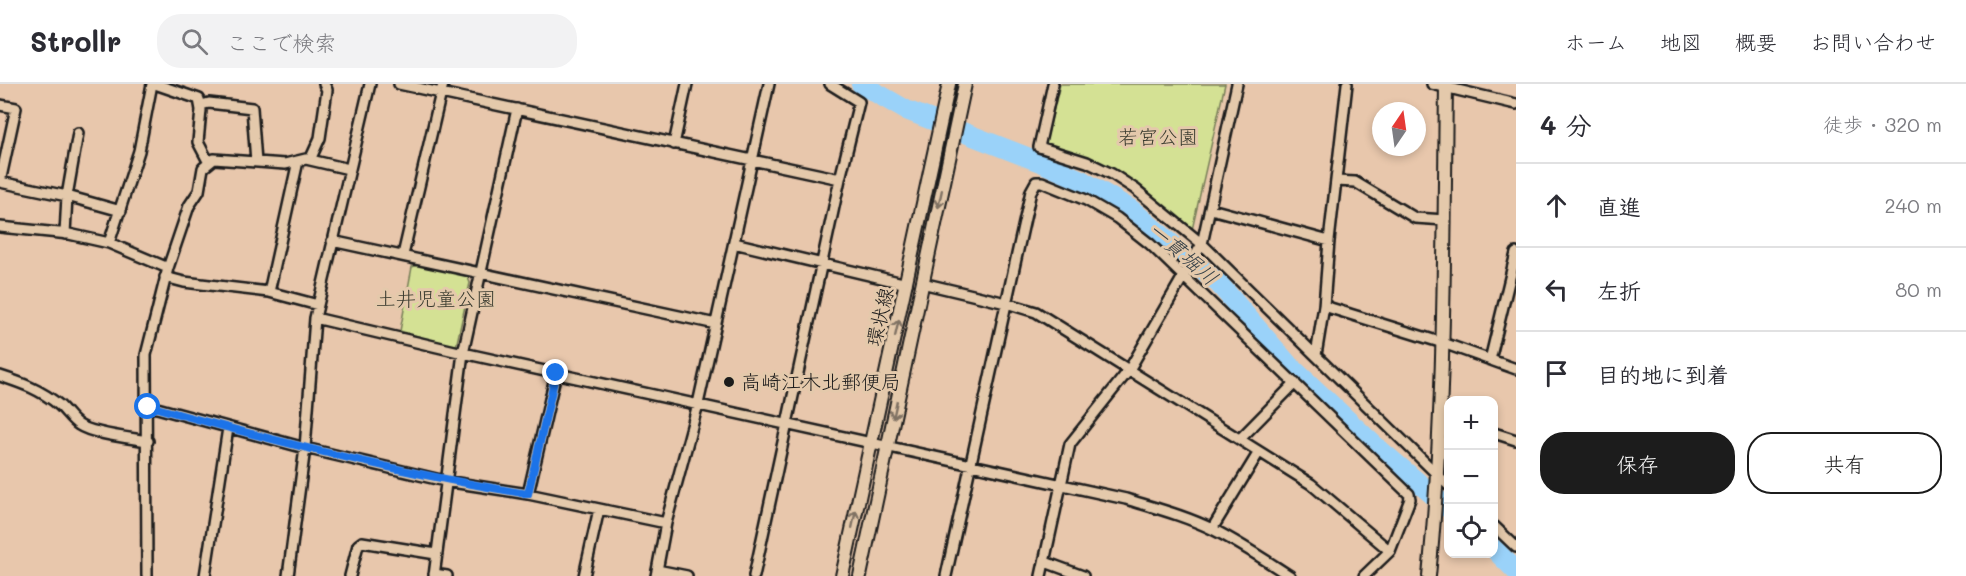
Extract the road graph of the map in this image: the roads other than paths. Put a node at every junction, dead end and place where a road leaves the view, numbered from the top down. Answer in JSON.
{"nodes":[{"id":1,"x":154,"y":84,"type":"edge"},
{"id":2,"x":324,"y":84,"type":"edge"},
{"id":3,"x":370,"y":84,"type":"edge"},
{"id":4,"x":399,"y":84,"type":"edge"},
{"id":5,"x":687,"y":84,"type":"edge"},
{"id":6,"x":769,"y":84,"type":"edge"},
{"id":7,"x":830,"y":84,"type":"edge"},
{"id":8,"x":949,"y":84,"type":"edge"},
{"id":9,"x":965,"y":84,"type":"edge"},
{"id":10,"x":1053,"y":84,"type":"edge"},
{"id":11,"x":1238,"y":84,"type":"edge"},
{"id":12,"x":1347,"y":84,"type":"edge"},
{"id":13,"x":1432,"y":84,"type":"edge"},
{"id":14,"x":1446,"y":85,"type":"edge"},
{"id":15,"x":442,"y":88,"type":"edge"},
{"id":16,"x":1516,"y":104,"type":"edge"},
{"id":17,"x":0,"y":105,"type":"edge"},
{"id":18,"x":201,"y":105,"type":"junction"},
{"id":19,"x":517,"y":109,"type":"junction"},
{"id":20,"x":78,"y":133,"type":"dead end"},
{"id":21,"x":674,"y":144,"type":"junction"},
{"id":22,"x":310,"y":160,"type":"junction"},
{"id":23,"x":753,"y":160,"type":"junction"},
{"id":24,"x":298,"y":161,"type":"junction"},
{"id":25,"x":209,"y":162,"type":"junction"},
{"id":26,"x":256,"y":162,"type":"junction"},
{"id":27,"x":350,"y":170,"type":"junction"},
{"id":28,"x":840,"y":179,"type":"junction"},
{"id":29,"x":1336,"y":181,"type":"junction"},
{"id":30,"x":0,"y":182,"type":"edge"},
{"id":31,"x":67,"y":196,"type":"junction"},
{"id":32,"x":1211,"y":209,"type":"junction"},
{"id":33,"x":120,"y":211,"type":"junction"},
{"id":34,"x":1445,"y":220,"type":"junction"},
{"id":35,"x":0,"y":227,"type":"edge"},
{"id":36,"x":65,"y":234,"type":"junction"},
{"id":37,"x":333,"y":241,"type":"junction"},
{"id":38,"x":1329,"y":241,"type":"junction"},
{"id":39,"x":109,"y":243,"type":"junction"},
{"id":40,"x":734,"y":243,"type":"junction"},
{"id":41,"x":1202,"y":244,"type":"junction"},
{"id":42,"x":1516,"y":253,"type":"edge"},
{"id":43,"x":403,"y":255,"type":"junction"},
{"id":44,"x":821,"y":264,"type":"junction"},
{"id":45,"x":167,"y":272,"type":"junction"},
{"id":46,"x":482,"y":273,"type":"junction"},
{"id":47,"x":1184,"y":276,"type":"junction"},
{"id":48,"x":921,"y":283,"type":"junction"},
{"id":49,"x":907,"y":284,"type":"junction"},
{"id":50,"x":269,"y":292,"type":"junction"},
{"id":51,"x":1006,"y":303,"type":"junction"},
{"id":52,"x":318,"y":305,"type":"junction"},
{"id":53,"x":1324,"y":306,"type":"junction"},
{"id":54,"x":315,"y":318,"type":"junction"},
{"id":55,"x":716,"y":324,"type":"junction"},
{"id":56,"x":1443,"y":343,"type":"junction"},
{"id":57,"x":463,"y":353,"type":"junction"},
{"id":58,"x":1316,"y":355,"type":"junction"},
{"id":59,"x":1490,"y":360,"type":"junction"},
{"id":60,"x":1516,"y":369,"type":"edge"},
{"id":61,"x":1129,"y":370,"type":"junction"},
{"id":62,"x":556,"y":373,"type":"junction"},
{"id":63,"x":0,"y":376,"type":"edge"},
{"id":64,"x":1295,"y":383,"type":"junction"},
{"id":65,"x":698,"y":404,"type":"junction"},
{"id":66,"x":148,"y":407,"type":"junction"},
{"id":67,"x":1444,"y":417,"type":"edge"},
{"id":68,"x":786,"y":423,"type":"junction"},
{"id":69,"x":228,"y":428,"type":"junction"},
{"id":70,"x":1498,"y":434,"type":"edge"},
{"id":71,"x":1240,"y":438,"type":"junction"},
{"id":72,"x":1516,"y":440,"type":"edge"},
{"id":73,"x":148,"y":441,"type":"junction"},
{"id":74,"x":871,"y":441,"type":"junction"},
{"id":75,"x":888,"y":446,"type":"junction"},
{"id":76,"x":305,"y":448,"type":"junction"},
{"id":77,"x":1259,"y":452,"type":"junction"},
{"id":78,"x":972,"y":464,"type":"junction"},
{"id":79,"x":1442,"y":480,"type":"edge"},
{"id":80,"x":445,"y":481,"type":"junction"},
{"id":81,"x":1060,"y":484,"type":"junction"},
{"id":82,"x":528,"y":494,"type":"junction"},
{"id":83,"x":599,"y":509,"type":"junction"},
{"id":84,"x":666,"y":523,"type":"junction"},
{"id":85,"x":1212,"y":529,"type":"junction"},
{"id":86,"x":1498,"y":530,"type":"edge"},
{"id":87,"x":1516,"y":547,"type":"edge"},
{"id":88,"x":1390,"y":551,"type":"junction"},
{"id":89,"x":436,"y":554,"type":"junction"},
{"id":90,"x":1045,"y":562,"type":"junction"},
{"id":91,"x":656,"y":573,"type":"edge"},
{"id":92,"x":434,"y":575,"type":"edge"},
{"id":93,"x":147,"y":576,"type":"edge"},
{"id":94,"x":205,"y":576,"type":"edge"},
{"id":95,"x":288,"y":576,"type":"edge"},
{"id":96,"x":350,"y":576,"type":"edge"},
{"id":97,"x":447,"y":576,"type":"edge"},
{"id":98,"x":584,"y":576,"type":"edge"},
{"id":99,"x":687,"y":576,"type":"edge"},
{"id":100,"x":754,"y":576,"type":"edge"},
{"id":101,"x":842,"y":576,"type":"edge"},
{"id":102,"x":860,"y":576,"type":"edge"},
{"id":103,"x":946,"y":576,"type":"edge"},
{"id":104,"x":1041,"y":576,"type":"edge"},
{"id":105,"x":1083,"y":576,"type":"edge"},
{"id":106,"x":1290,"y":576,"type":"edge"},
{"id":107,"x":1364,"y":576,"type":"edge"},
{"id":108,"x":1429,"y":576,"type":"edge"}],
"edges":[{"from":1,"to":18,"type":"street"},
{"from":1,"to":33,"type":"street"},
{"from":2,"to":22,"type":"street"},
{"from":3,"to":27,"type":"street"},
{"from":4,"to":15,"type":"street"},
{"from":5,"to":21,"type":"street"},
{"from":6,"to":23,"type":"street"},
{"from":7,"to":28,"type":"street"},
{"from":8,"to":49,"type":"street","name":"環状線"},
{"from":9,"to":48,"type":"street","name":"環状線","one_way":true},
{"from":10,"to":41,"type":"street"},
{"from":11,"to":32,"type":"street"},
{"from":12,"to":29,"type":"street"},
{"from":13,"to":14,"type":"street"},
{"from":14,"to":16,"type":"street"},
{"from":14,"to":34,"type":"street"},
{"from":15,"to":19,"type":"street"},
{"from":15,"to":43,"type":"street"},
{"from":17,"to":30,"type":"street"},
{"from":18,"to":25,"type":"street"},
{"from":18,"to":26,"type":"street"},
{"from":19,"to":21,"type":"street"},
{"from":19,"to":46,"type":"street"},
{"from":20,"to":31,"type":"street"},
{"from":21,"to":23,"type":"street"},
{"from":22,"to":24,"type":"street"},
{"from":22,"to":27,"type":"street"},
{"from":23,"to":28,"type":"street"},
{"from":23,"to":40,"type":"street"},
{"from":24,"to":26,"type":"street"},
{"from":24,"to":50,"type":"street"},
{"from":25,"to":26,"type":"street"},
{"from":25,"to":45,"type":"street"},
{"from":27,"to":37,"type":"street"},
{"from":28,"to":44,"type":"street"},
{"from":29,"to":34,"type":"street"},
{"from":29,"to":38,"type":"street"},
{"from":30,"to":31,"type":"street"},
{"from":31,"to":33,"type":"street"},
{"from":31,"to":36,"type":"street"},
{"from":32,"to":38,"type":"street"},
{"from":32,"to":41,"type":"street"},
{"from":33,"to":39,"type":"street"},
{"from":34,"to":56,"type":"street"},
{"from":35,"to":36,"type":"street"},
{"from":36,"to":39,"type":"street"},
{"from":37,"to":43,"type":"street"},
{"from":37,"to":52,"type":"street"},
{"from":38,"to":53,"type":"street"},
{"from":39,"to":45,"type":"street"},
{"from":40,"to":44,"type":"street"},
{"from":40,"to":55,"type":"street"},
{"from":41,"to":47,"type":"street"},
{"from":41,"to":58,"type":"street"},
{"from":42,"to":59,"type":"street"},
{"from":43,"to":46,"type":"street"},
{"from":44,"to":49,"type":"street"},
{"from":44,"to":68,"type":"street"},
{"from":45,"to":50,"type":"street"},
{"from":45,"to":66,"type":"street"},
{"from":46,"to":55,"type":"street"},
{"from":46,"to":57,"type":"street"},
{"from":47,"to":51,"type":"street"},
{"from":47,"to":61,"type":"street"},
{"from":47,"to":64,"type":"street"},
{"from":48,"to":51,"type":"street"},
{"from":48,"to":75,"type":"street","name":"環状線","one_way":true},
{"from":74,"to":49,"type":"street","name":"環状線","one_way":true},
{"from":50,"to":52,"type":"street"},
{"from":51,"to":61,"type":"street"},
{"from":51,"to":78,"type":"street"},
{"from":52,"to":54,"type":"street"},
{"from":53,"to":56,"type":"street"},
{"from":53,"to":58,"type":"street"},
{"from":54,"to":57,"type":"street"},
{"from":54,"to":76,"type":"street"},
{"from":55,"to":65,"type":"street"},
{"from":56,"to":59,"type":"street"},
{"from":56,"to":67,"type":"street"},
{"from":57,"to":62,"type":"street"},
{"from":57,"to":80,"type":"street"},
{"from":58,"to":79,"type":"street"},
{"from":59,"to":60,"type":"street"},
{"from":61,"to":71,"type":"street"},
{"from":61,"to":81,"type":"street"},
{"from":62,"to":65,"type":"street"},
{"from":62,"to":82,"type":"street"},
{"from":63,"to":73,"type":"street"},
{"from":64,"to":71,"type":"street"},
{"from":64,"to":88,"type":"street"},
{"from":65,"to":68,"type":"street"},
{"from":65,"to":84,"type":"street"},
{"from":66,"to":69,"type":"street"},
{"from":66,"to":73,"type":"street"},
{"from":67,"to":79,"type":"street"},
{"from":68,"to":74,"type":"street"},
{"from":68,"to":100,"type":"street"},
{"from":69,"to":76,"type":"street"},
{"from":69,"to":94,"type":"street"},
{"from":70,"to":72,"type":"street"},
{"from":71,"to":77,"type":"street"},
{"from":73,"to":93,"type":"street"},
{"from":74,"to":75,"type":"street"},
{"from":101,"to":74,"type":"street","name":"環状線","one_way":true},
{"from":75,"to":78,"type":"street"},
{"from":75,"to":102,"type":"street","name":"環状線"},
{"from":76,"to":80,"type":"street"},
{"from":76,"to":95,"type":"street"},
{"from":77,"to":85,"type":"street"},
{"from":77,"to":88,"type":"street"},
{"from":78,"to":81,"type":"street"},
{"from":78,"to":103,"type":"street"},
{"from":79,"to":108,"type":"street"},
{"from":80,"to":82,"type":"street"},
{"from":80,"to":89,"type":"street"},
{"from":81,"to":85,"type":"street"},
{"from":81,"to":90,"type":"street"},
{"from":82,"to":83,"type":"street"},
{"from":83,"to":84,"type":"street"},
{"from":83,"to":98,"type":"street"},
{"from":84,"to":91,"type":"street"},
{"from":85,"to":106,"type":"street"},
{"from":86,"to":87,"type":"street"},
{"from":88,"to":107,"type":"street"},
{"from":89,"to":92,"type":"street"},
{"from":89,"to":96,"type":"street"},
{"from":90,"to":104,"type":"street"},
{"from":90,"to":105,"type":"street"},
{"from":91,"to":99,"type":"street"},
{"from":92,"to":97,"type":"street"}]}
